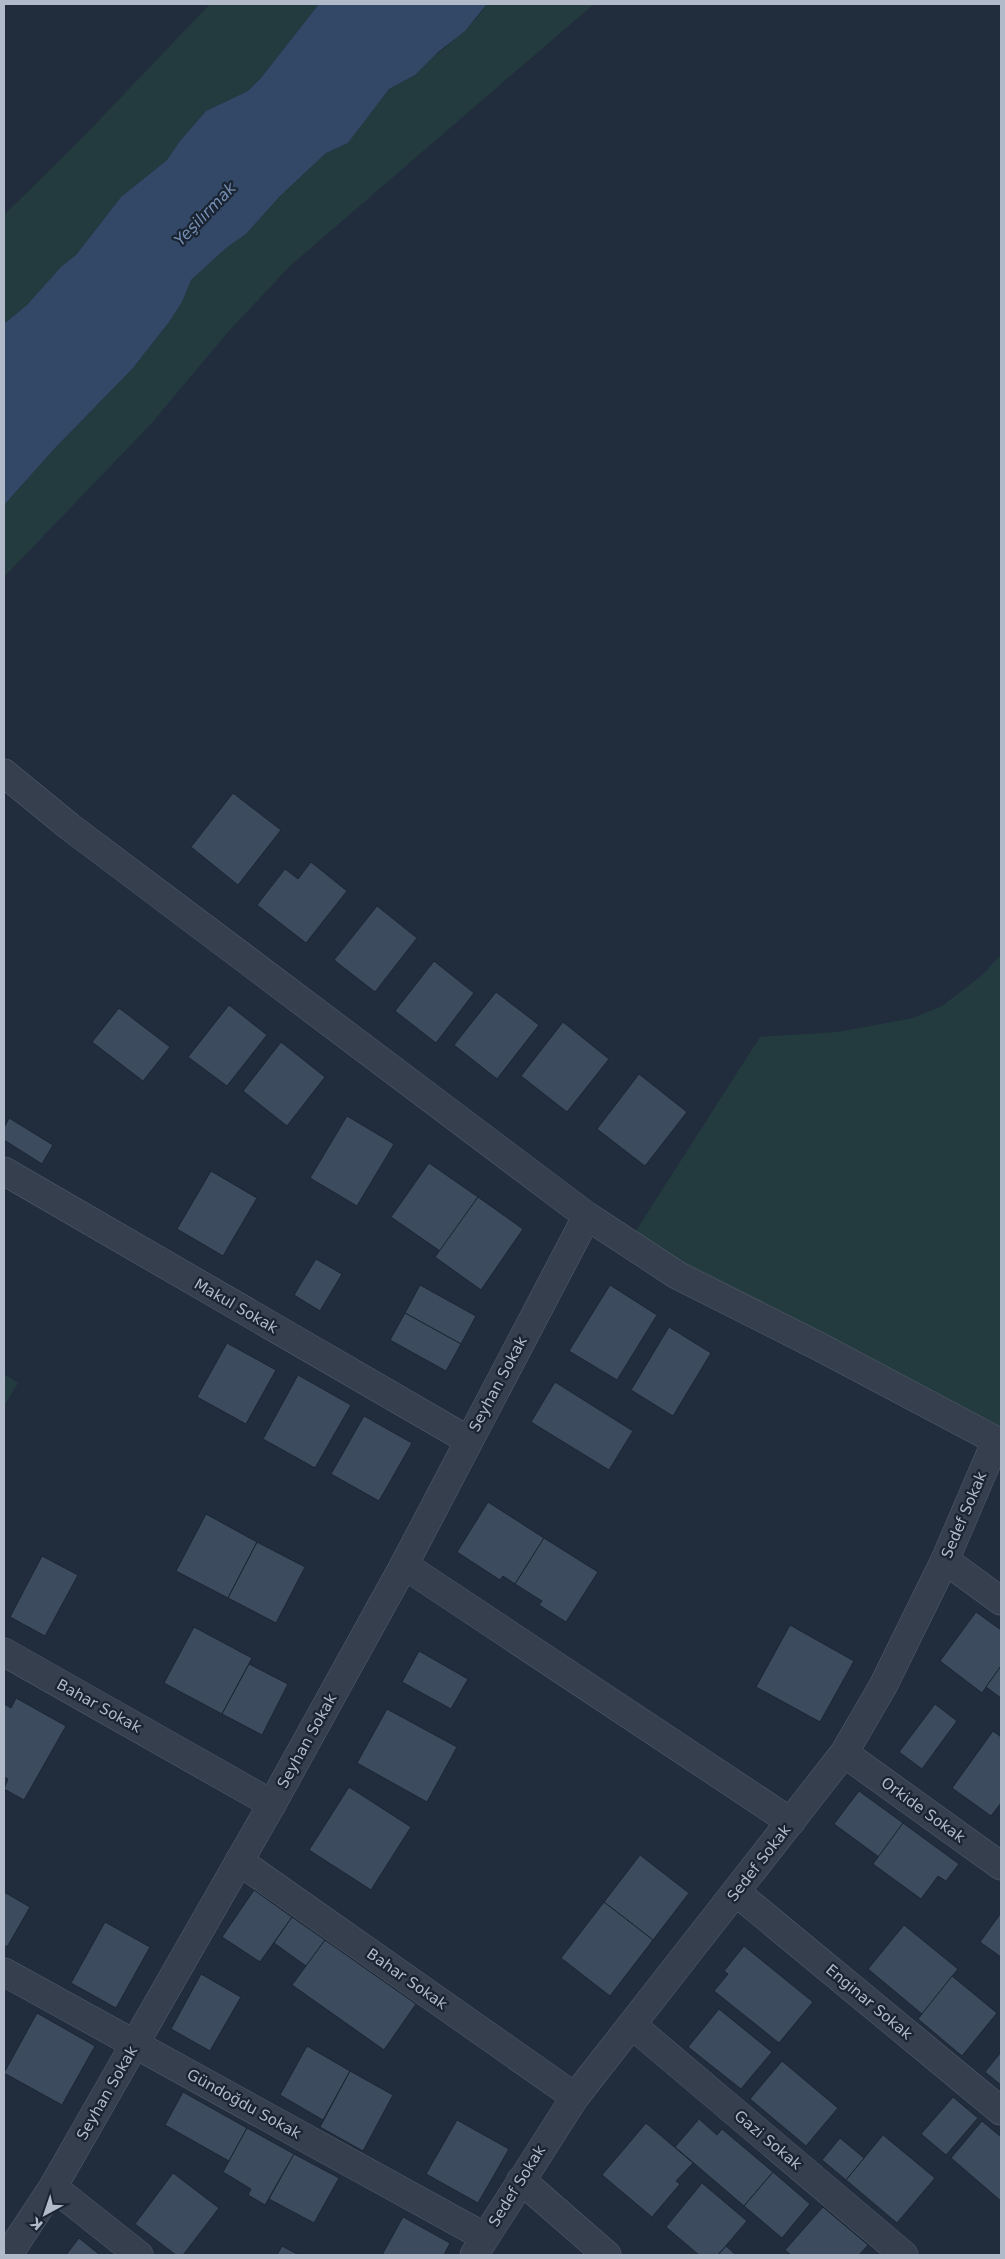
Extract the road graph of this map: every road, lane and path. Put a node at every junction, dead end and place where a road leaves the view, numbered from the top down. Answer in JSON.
{"nodes":[{"id":1,"x":4,"y":774,"type":"edge"},
{"id":2,"x":4,"y":1171,"type":"edge"},
{"id":3,"x":587,"y":1216,"type":"junction"},
{"id":4,"x":468,"y":1440,"type":"junction"},
{"id":5,"x":998,"y":1442,"type":"edge"},
{"id":6,"x":945,"y":1560,"type":"junction"},
{"id":7,"x":404,"y":1565,"type":"junction"},
{"id":8,"x":1001,"y":1601,"type":"edge"},
{"id":9,"x":4,"y":1652,"type":"edge"},
{"id":10,"x":844,"y":1753,"type":"junction"},
{"id":11,"x":272,"y":1804,"type":"junction"},
{"id":12,"x":791,"y":1822,"type":"junction"},
{"id":13,"x":239,"y":1861,"type":"junction"},
{"id":14,"x":1001,"y":1866,"type":"edge"},
{"id":15,"x":736,"y":1893,"type":"junction"},
{"id":16,"x":4,"y":1972,"type":"edge"},
{"id":17,"x":632,"y":2025,"type":"junction"},
{"id":18,"x":134,"y":2044,"type":"junction"},
{"id":19,"x":575,"y":2097,"type":"junction"},
{"id":20,"x":1001,"y":2112,"type":"edge"},
{"id":21,"x":521,"y":2180,"type":"junction"},
{"id":22,"x":53,"y":2187,"type":"junction"},
{"id":23,"x":479,"y":2246,"type":"edge"},
{"id":24,"x":8,"y":2255,"type":"edge"},
{"id":25,"x":139,"y":2255,"type":"edge"},
{"id":26,"x":608,"y":2255,"type":"edge"},
{"id":27,"x":904,"y":2255,"type":"edge"}],
"edges":[{"from":1,"to":3,"type":"street"},
{"from":2,"to":4,"type":"street","name":"Makul Sokak"},
{"from":3,"to":4,"type":"street","name":"Seyhan Sokak"},
{"from":3,"to":5,"type":"street"},
{"from":4,"to":7,"type":"street","name":"Seyhan Sokak"},
{"from":5,"to":6,"type":"street","name":"Sedef Sokak"},
{"from":6,"to":8,"type":"street"},
{"from":6,"to":10,"type":"street","name":"Sedef Sokak"},
{"from":7,"to":11,"type":"street","name":"Seyhan Sokak"},
{"from":7,"to":12,"type":"street"},
{"from":9,"to":11,"type":"street","name":"Bahar Sokak"},
{"from":10,"to":12,"type":"street","name":"Sedef Sokak"},
{"from":10,"to":14,"type":"street","name":"Orkide Sokak"},
{"from":11,"to":13,"type":"street","name":"Seyhan Sokak"},
{"from":12,"to":15,"type":"street","name":"Sedef Sokak"},
{"from":13,"to":18,"type":"street","name":"Seyhan Sokak"},
{"from":13,"to":19,"type":"street","name":"Bahar Sokak"},
{"from":15,"to":17,"type":"street","name":"Sedef Sokak"},
{"from":15,"to":20,"type":"street","name":"Enginar Sokak"},
{"from":16,"to":18,"type":"street","name":"Gündoğdu Sokak"},
{"from":17,"to":19,"type":"street","name":"Sedef Sokak"},
{"from":17,"to":27,"type":"street","name":"Gazi Sokak"},
{"from":18,"to":22,"type":"street","name":"Seyhan Sokak"},
{"from":18,"to":23,"type":"street","name":"Gündoğdu Sokak"},
{"from":19,"to":21,"type":"street","name":"Sedef Sokak"},
{"from":21,"to":23,"type":"street","name":"Sedef Sokak"},
{"from":21,"to":26,"type":"street"},
{"from":22,"to":24,"type":"street","name":"Seyhan Sokak"},
{"from":22,"to":25,"type":"street"}]}
